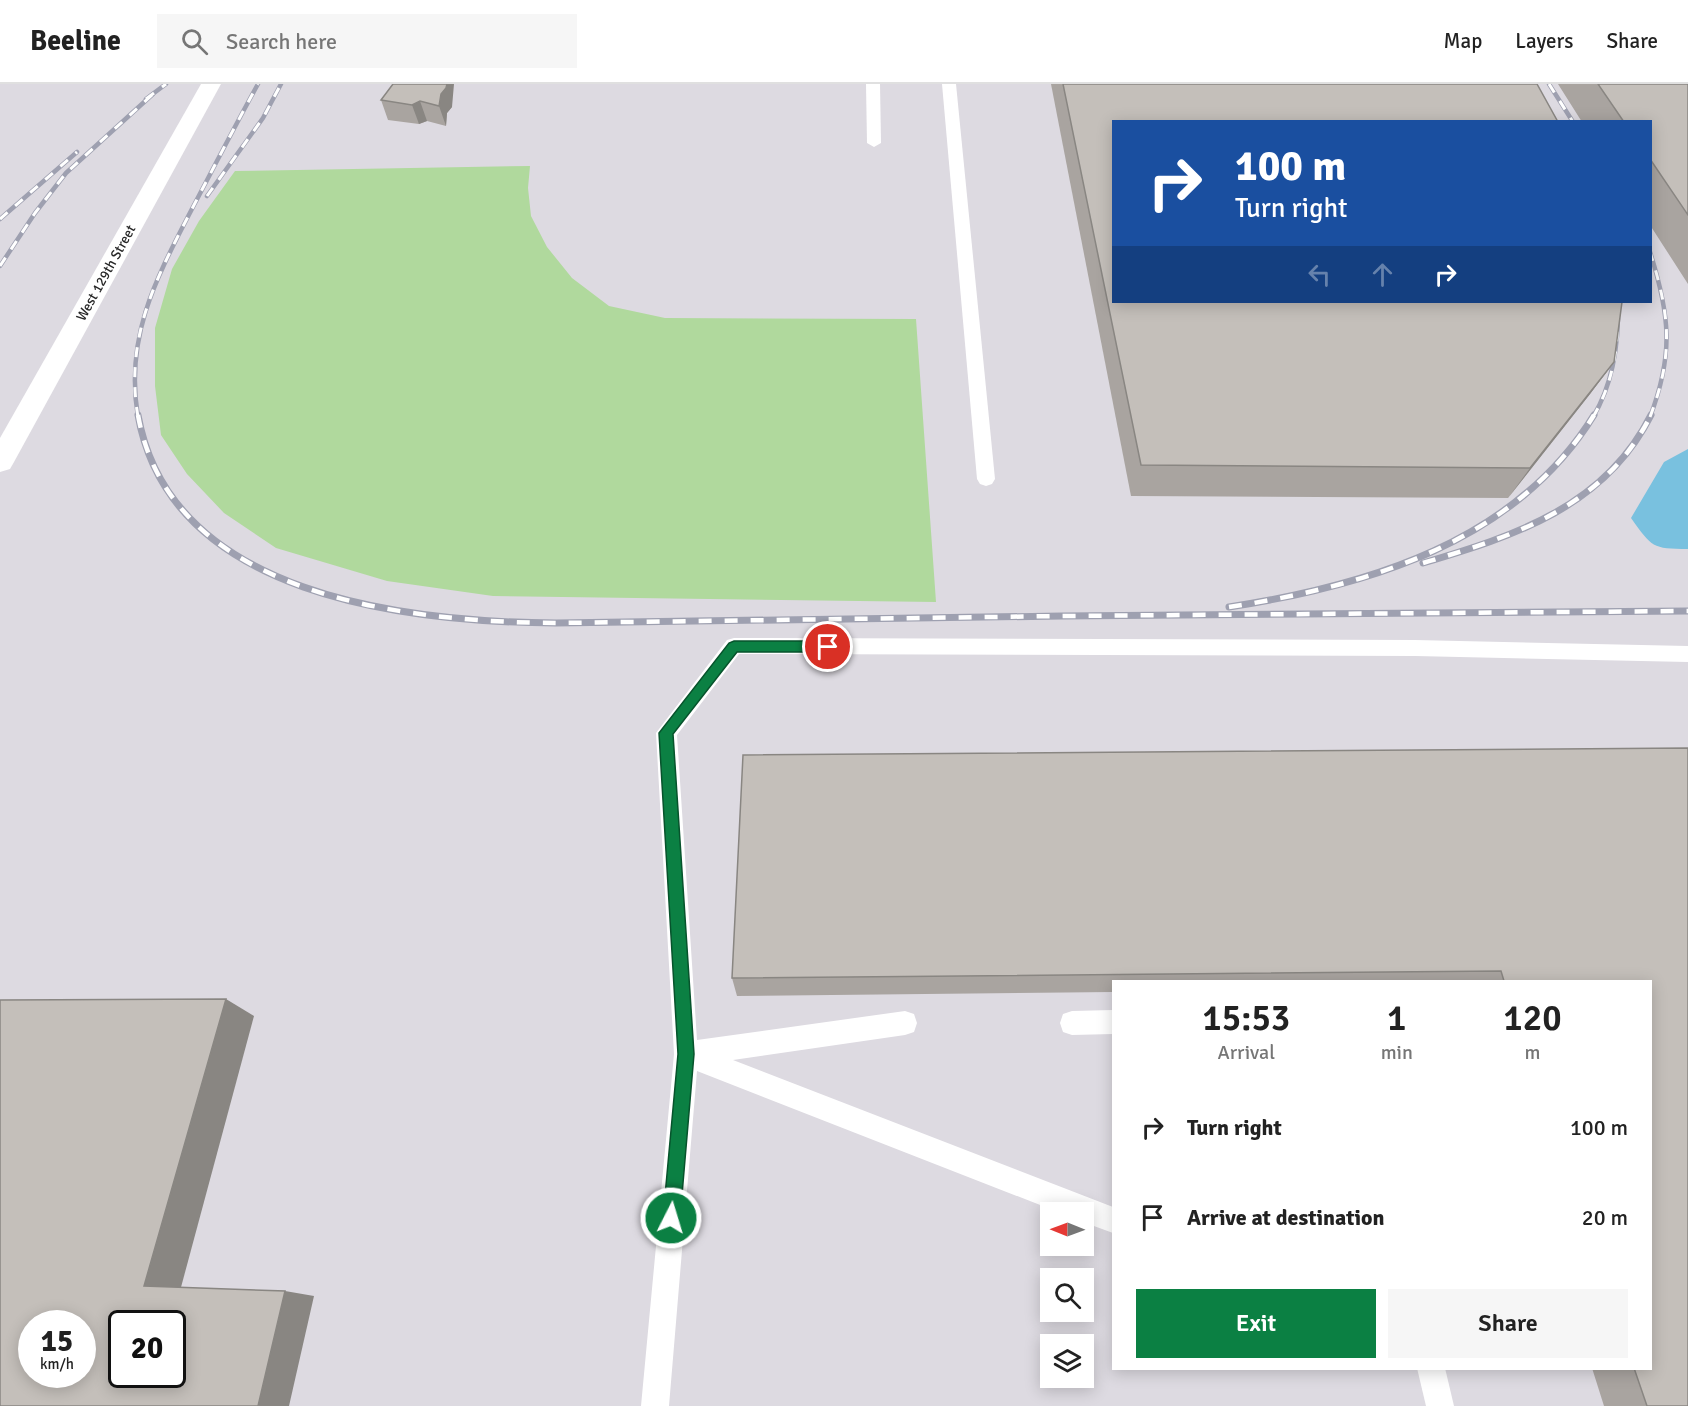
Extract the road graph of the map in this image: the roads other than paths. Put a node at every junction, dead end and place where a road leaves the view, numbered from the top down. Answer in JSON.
{"nodes":[{"id":1,"x":211,"y":84,"type":"edge"},
{"id":2,"x":873,"y":84,"type":"edge"},
{"id":3,"x":949,"y":84,"type":"edge"},
{"id":4,"x":874,"y":143,"type":"dead end"},
{"id":5,"x":0,"y":462,"type":"edge"},
{"id":6,"x":986,"y":479,"type":"dead end"},
{"id":7,"x":1688,"y":654,"type":"edge"},
{"id":8,"x":1112,"y":1022,"type":"edge"},
{"id":9,"x":906,"y":1023,"type":"dead end"},
{"id":10,"x":1072,"y":1023,"type":"dead end"},
{"id":11,"x":686,"y":1054,"type":"junction"},
{"id":12,"x":1112,"y":1220,"type":"edge"},
{"id":13,"x":1431,"y":1370,"type":"edge"},
{"id":14,"x":655,"y":1406,"type":"edge"},
{"id":15,"x":1440,"y":1406,"type":"edge"}],
"edges":[{"from":1,"to":5,"type":"street","name":"West 129th Street"},
{"from":2,"to":4,"type":"lane"},
{"from":3,"to":6,"type":"lane"},
{"from":7,"to":11,"type":"lane"},
{"from":8,"to":10,"type":"lane"},
{"from":9,"to":11,"type":"lane"},
{"from":11,"to":12,"type":"lane"},
{"from":11,"to":14,"type":"lane"},
{"from":13,"to":15,"type":"lane"}]}
